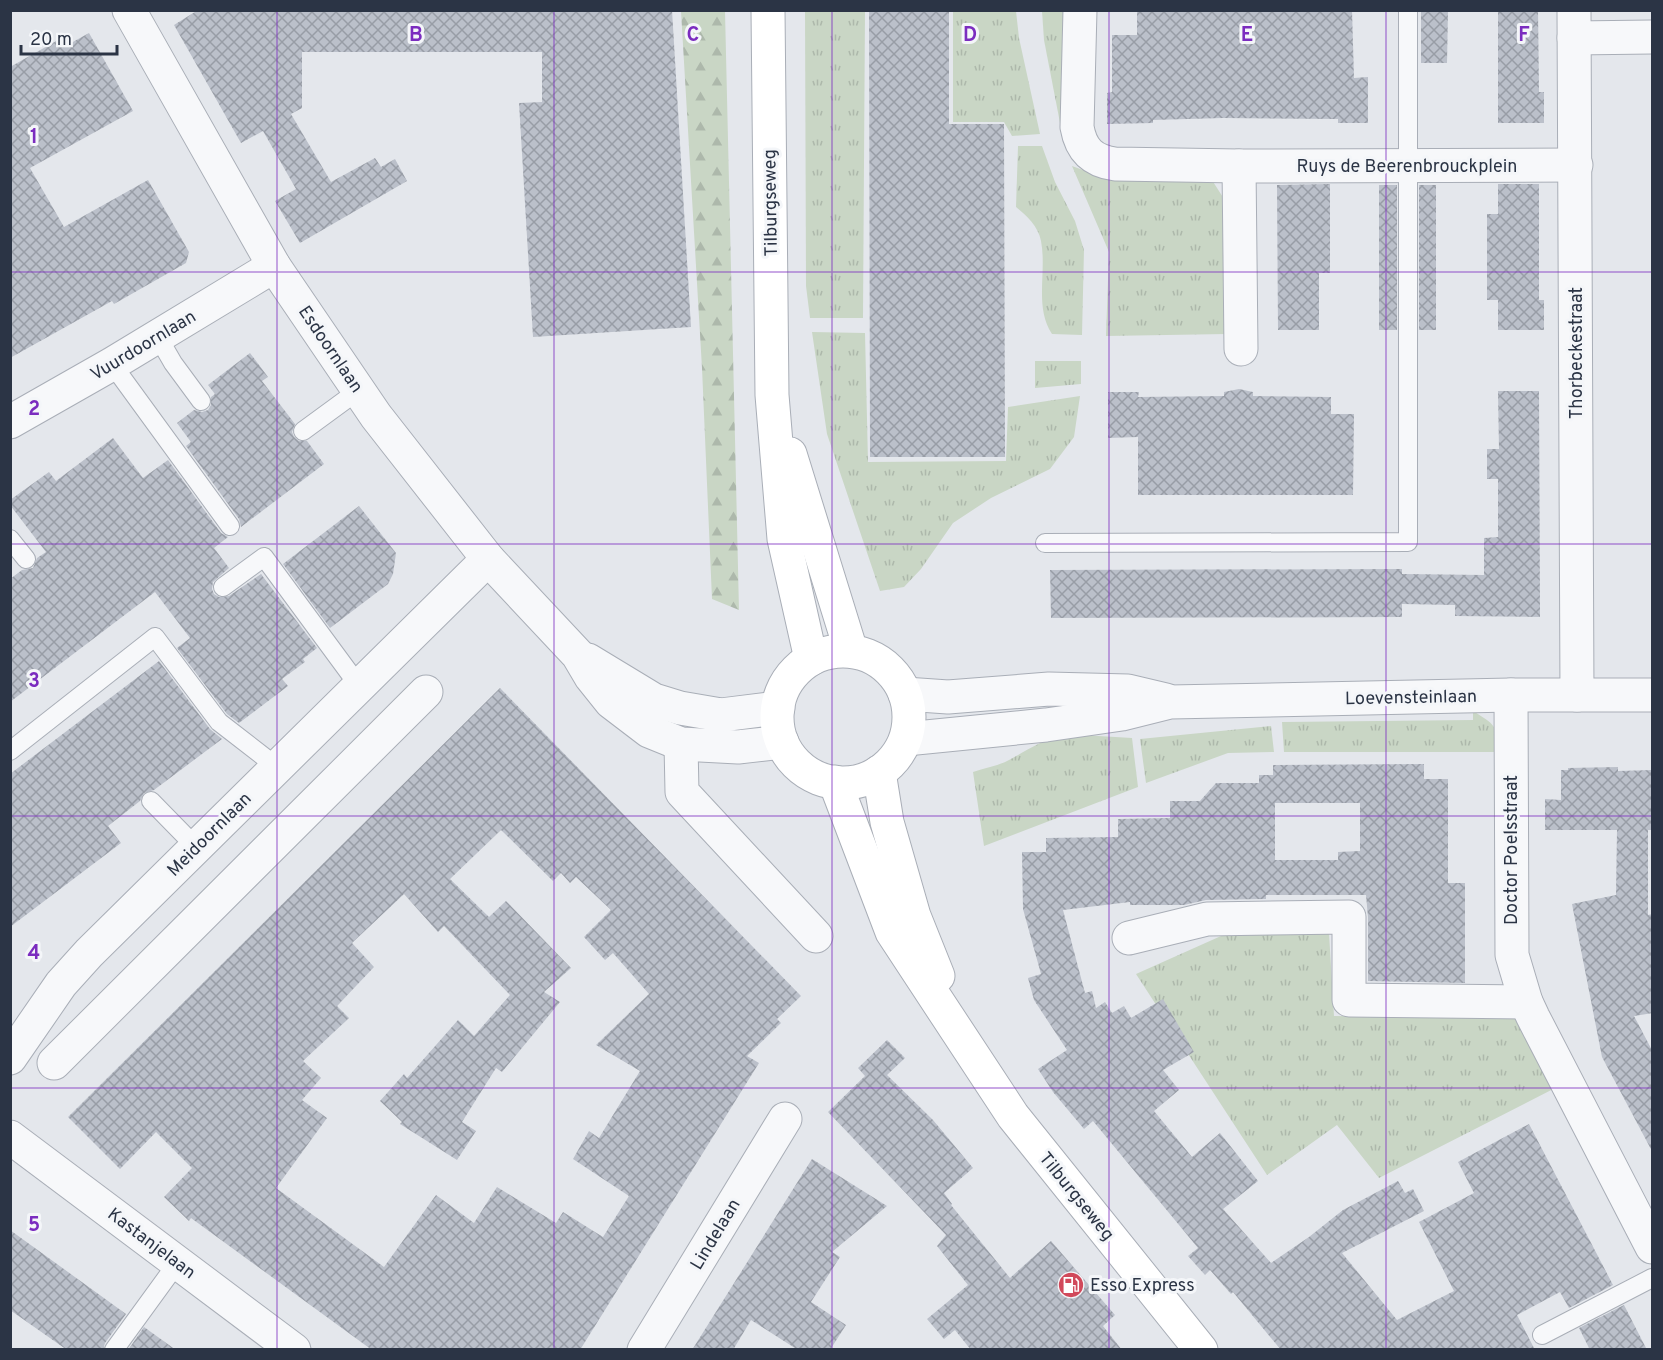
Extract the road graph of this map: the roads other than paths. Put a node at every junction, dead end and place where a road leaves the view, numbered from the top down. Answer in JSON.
{"nodes":[{"id":1,"x":129,"y":10,"type":"edge"},
{"id":2,"x":768,"y":10,"type":"edge"},
{"id":3,"x":1080,"y":10,"type":"edge"},
{"id":4,"x":1408,"y":10,"type":"edge"},
{"id":5,"x":1574,"y":24,"type":"edge"},
{"id":6,"x":1653,"y":37,"type":"edge"},
{"id":7,"x":1576,"y":165,"type":"junction"},
{"id":8,"x":1239,"y":166,"type":"junction"},
{"id":9,"x":1408,"y":166,"type":"junction"},
{"id":10,"x":274,"y":266,"type":"junction"},
{"id":11,"x":158,"y":337,"type":"junction"},
{"id":12,"x":1241,"y":349,"type":"dead end"},
{"id":13,"x":112,"y":364,"type":"junction"},
{"id":14,"x":359,"y":390,"type":"junction"},
{"id":15,"x":772,"y":395,"type":"junction"},
{"id":16,"x":201,"y":401,"type":"dead end"},
{"id":17,"x":10,"y":422,"type":"edge"},
{"id":18,"x":303,"y":431,"type":"dead end"},
{"id":19,"x":230,"y":526,"type":"dead end"},
{"id":20,"x":10,"y":539,"type":"edge"},
{"id":21,"x":1045,"y":543,"type":"dead end"},
{"id":22,"x":26,"y":559,"type":"dead end"},
{"id":23,"x":488,"y":559,"type":"junction"},
{"id":24,"x":223,"y":587,"type":"dead end"},
{"id":25,"x":851,"y":651,"type":"junction"},
{"id":26,"x":579,"y":655,"type":"junction"},
{"id":27,"x":811,"y":659,"type":"junction"},
{"id":28,"x":359,"y":686,"type":"junction"},
{"id":29,"x":426,"y":692,"type":"dead end"},
{"id":30,"x":905,"y":694,"type":"junction"},
{"id":31,"x":1510,"y":695,"type":"junction"},
{"id":32,"x":1577,"y":695,"type":"junction"},
{"id":33,"x":1653,"y":695,"type":"edge"},
{"id":34,"x":1170,"y":702,"type":"junction"},
{"id":35,"x":778,"y":708,"type":"junction"},
{"id":36,"x":392,"y":726,"type":"junction"},
{"id":37,"x":906,"y":739,"type":"junction"},
{"id":38,"x":782,"y":741,"type":"junction"},
{"id":39,"x":681,"y":744,"type":"junction"},
{"id":40,"x":10,"y":751,"type":"edge"},
{"id":41,"x":277,"y":767,"type":"junction"},
{"id":42,"x":879,"y":772,"type":"junction"},
{"id":43,"x":835,"y":782,"type":"junction"},
{"id":44,"x":151,"y":801,"type":"dead end"},
{"id":45,"x":196,"y":847,"type":"junction"},
{"id":46,"x":816,"y":936,"type":"dead end"},
{"id":47,"x":1129,"y":938,"type":"dead end"},
{"id":48,"x":62,"y":984,"type":"junction"},
{"id":49,"x":1526,"y":1002,"type":"junction"},
{"id":50,"x":95,"y":1022,"type":"junction"},
{"id":51,"x":962,"y":1036,"type":"junction"},
{"id":52,"x":10,"y":1058,"type":"edge"},
{"id":53,"x":54,"y":1063,"type":"dead end"},
{"id":54,"x":785,"y":1119,"type":"dead end"},
{"id":55,"x":10,"y":1137,"type":"edge"},
{"id":56,"x":1653,"y":1247,"type":"edge"},
{"id":57,"x":178,"y":1263,"type":"junction"},
{"id":58,"x":1653,"y":1278,"type":"edge"},
{"id":59,"x":1542,"y":1335,"type":"dead end"},
{"id":60,"x":114,"y":1350,"type":"edge"},
{"id":61,"x":294,"y":1350,"type":"edge"},
{"id":62,"x":644,"y":1350,"type":"edge"},
{"id":63,"x":1201,"y":1350,"type":"edge"}],
"edges":[{"from":1,"to":10,"type":"street","name":"Esdoornlaan"},
{"from":2,"to":15,"type":"main road","name":"Tilburgseweg"},
{"from":3,"to":8,"type":"street","name":"Ruys de Beerenbrouckplein"},
{"from":4,"to":9,"type":"lane"},
{"from":5,"to":6,"type":"street"},
{"from":5,"to":7,"type":"street","name":"Thorbeckestraat"},
{"from":7,"to":9,"type":"street","name":"Ruys de Beerenbrouckplein"},
{"from":7,"to":32,"type":"street","name":"Thorbeckestraat"},
{"from":8,"to":9,"type":"street","name":"Ruys de Beerenbrouckplein"},
{"from":8,"to":12,"type":"street"},
{"from":9,"to":21,"type":"lane"},
{"from":10,"to":11,"type":"street","name":"Vuurdoornlaan"},
{"from":10,"to":14,"type":"street","name":"Esdoornlaan"},
{"from":11,"to":13,"type":"street","name":"Vuurdoornlaan"},
{"from":11,"to":16,"type":"lane"},
{"from":13,"to":17,"type":"street","name":"Vuurdoornlaan"},
{"from":13,"to":19,"type":"lane"},
{"from":14,"to":18,"type":"lane"},
{"from":14,"to":23,"type":"street","name":"Esdoornlaan"},
{"from":15,"to":25,"type":"main road","name":"Tilburgseweg"},
{"from":15,"to":27,"type":"main road","name":"Tilburgseweg"},
{"from":20,"to":22,"type":"lane"},
{"from":23,"to":26,"type":"street","name":"Esdoornlaan"},
{"from":23,"to":28,"type":"street","name":"Meidoornlaan"},
{"from":24,"to":28,"type":"lane"},
{"from":25,"to":27,"type":"main road"},
{"from":25,"to":30,"type":"main road"},
{"from":26,"to":35,"type":"street","name":"Esdoornlaan"},
{"from":26,"to":39,"type":"street","name":"Esdoornlaan"},
{"from":27,"to":35,"type":"main road"},
{"from":28,"to":36,"type":"street"},
{"from":28,"to":41,"type":"street","name":"Meidoornlaan"},
{"from":29,"to":36,"type":"street"},
{"from":30,"to":34,"type":"street","name":"Loevensteinlaan"},
{"from":30,"to":37,"type":"main road"},
{"from":31,"to":32,"type":"street","name":"Loevensteinlaan"},
{"from":31,"to":34,"type":"street","name":"Loevensteinlaan"},
{"from":31,"to":49,"type":"street","name":"Doctor Poelsstraat"},
{"from":32,"to":33,"type":"street","name":"Loevensteinlaan"},
{"from":34,"to":37,"type":"street","name":"Loevensteinlaan"},
{"from":35,"to":38,"type":"main road"},
{"from":36,"to":50,"type":"street"},
{"from":37,"to":42,"type":"main road"},
{"from":38,"to":39,"type":"street","name":"Esdoornlaan"},
{"from":38,"to":43,"type":"main road"},
{"from":39,"to":46,"type":"street"},
{"from":40,"to":41,"type":"lane"},
{"from":41,"to":45,"type":"street","name":"Meidoornlaan"},
{"from":42,"to":43,"type":"main road"},
{"from":42,"to":51,"type":"main road","name":"Tilburgseweg"},
{"from":43,"to":51,"type":"main road","name":"Tilburgseweg"},
{"from":44,"to":45,"type":"lane"},
{"from":45,"to":48,"type":"street","name":"Meidoornlaan"},
{"from":47,"to":49,"type":"street"},
{"from":48,"to":50,"type":"street"},
{"from":48,"to":52,"type":"street","name":"Meidoornlaan"},
{"from":49,"to":56,"type":"street","name":"Doctor Poelsstraat"},
{"from":50,"to":53,"type":"street"},
{"from":51,"to":63,"type":"main road","name":"Tilburgseweg"},
{"from":54,"to":62,"type":"street","name":"Lindelaan"},
{"from":55,"to":57,"type":"street","name":"Kastanjelaan"},
{"from":57,"to":60,"type":"lane"},
{"from":57,"to":61,"type":"street","name":"Kastanjelaan"},
{"from":58,"to":59,"type":"lane"}]}
